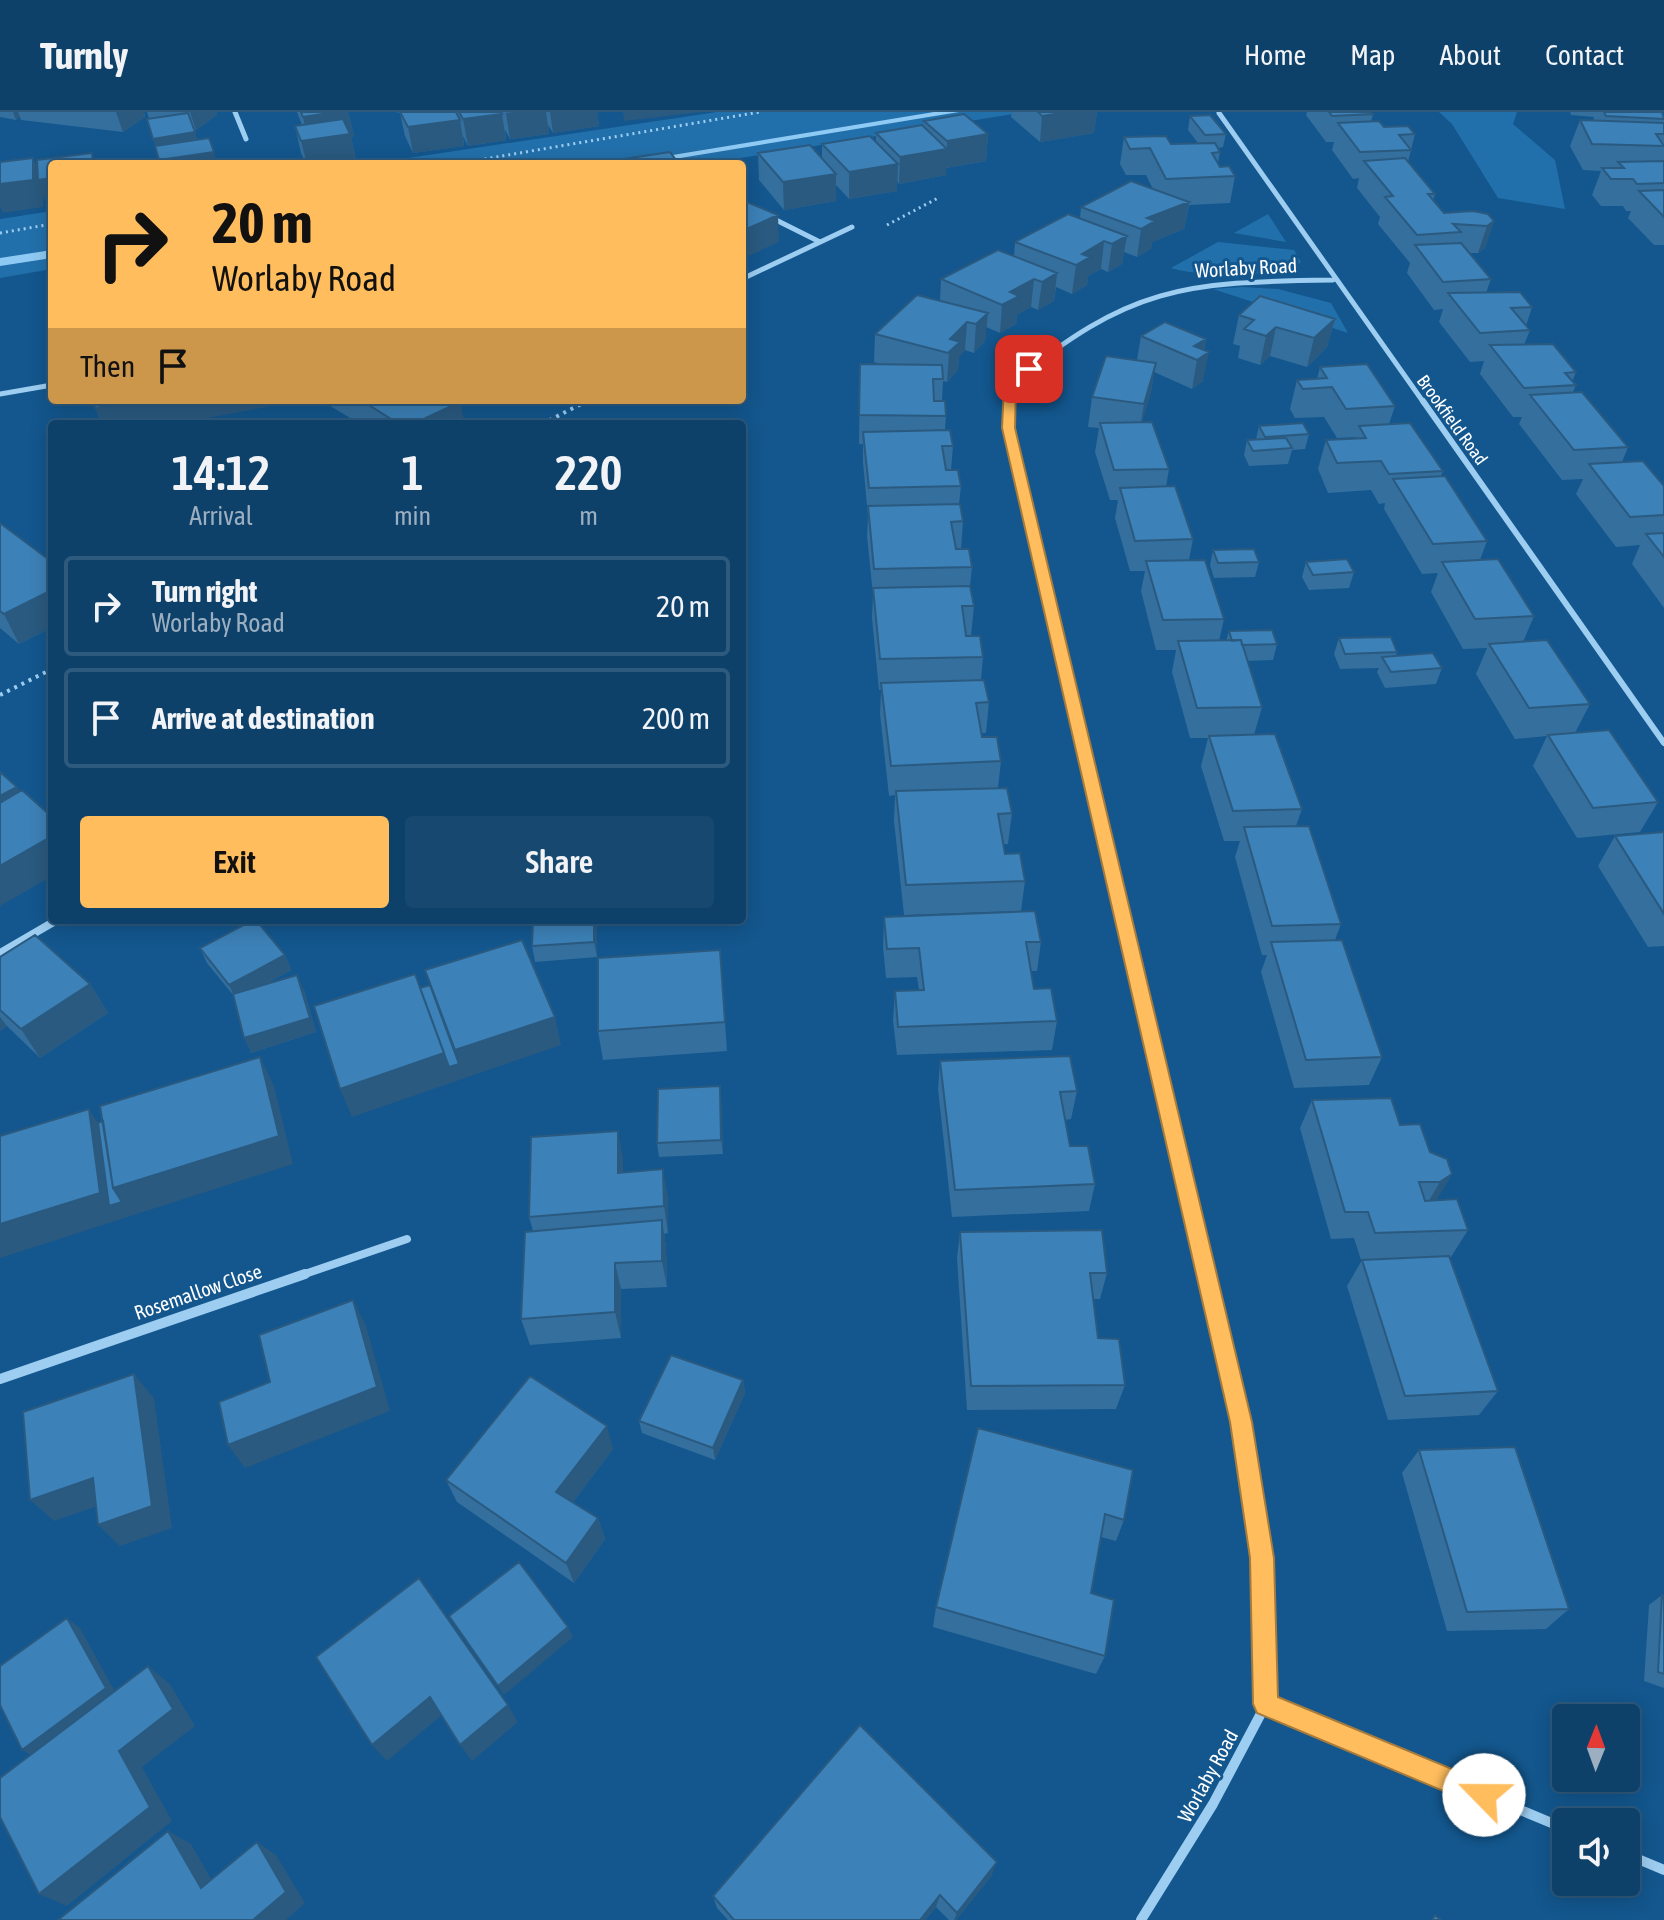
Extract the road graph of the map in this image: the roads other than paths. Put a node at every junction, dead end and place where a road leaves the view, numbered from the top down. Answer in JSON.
{"nodes":[{"id":1,"x":235,"y":112,"type":"edge"},
{"id":2,"x":1219,"y":113,"type":"edge"},
{"id":3,"x":246,"y":139,"type":"dead end"},
{"id":4,"x":774,"y":219,"type":"edge"},
{"id":5,"x":852,"y":227,"type":"dead end"},
{"id":6,"x":820,"y":242,"type":"junction"},
{"id":7,"x":746,"y":277,"type":"edge"},
{"id":8,"x":1333,"y":280,"type":"junction"},
{"id":9,"x":48,"y":386,"type":"edge"},
{"id":10,"x":0,"y":394,"type":"edge"},
{"id":11,"x":1664,"y":743,"type":"edge"},
{"id":12,"x":50,"y":924,"type":"edge"},
{"id":13,"x":0,"y":953,"type":"edge"},
{"id":14,"x":407,"y":1239,"type":"dead end"},
{"id":15,"x":0,"y":1379,"type":"edge"},
{"id":16,"x":1266,"y":1704,"type":"junction"},
{"id":17,"x":1552,"y":1823,"type":"edge"},
{"id":18,"x":1640,"y":1860,"type":"edge"},
{"id":19,"x":1664,"y":1870,"type":"edge"},
{"id":20,"x":1141,"y":1920,"type":"edge"}],
"edges":[{"from":1,"to":3,"type":"street"},
{"from":2,"to":8,"type":"street","name":"Brookfield Road"},
{"from":4,"to":6,"type":"street"},
{"from":5,"to":6,"type":"street"},
{"from":6,"to":7,"type":"street"},
{"from":8,"to":11,"type":"street","name":"Brookfield Road"},
{"from":8,"to":16,"type":"street","name":"Worlaby Road"},
{"from":9,"to":10,"type":"street"},
{"from":12,"to":13,"type":"street"},
{"from":14,"to":15,"type":"street","name":"Rosemallow Close"},
{"from":16,"to":17,"type":"street"},
{"from":16,"to":20,"type":"street","name":"Worlaby Road"},
{"from":18,"to":19,"type":"street"}]}
